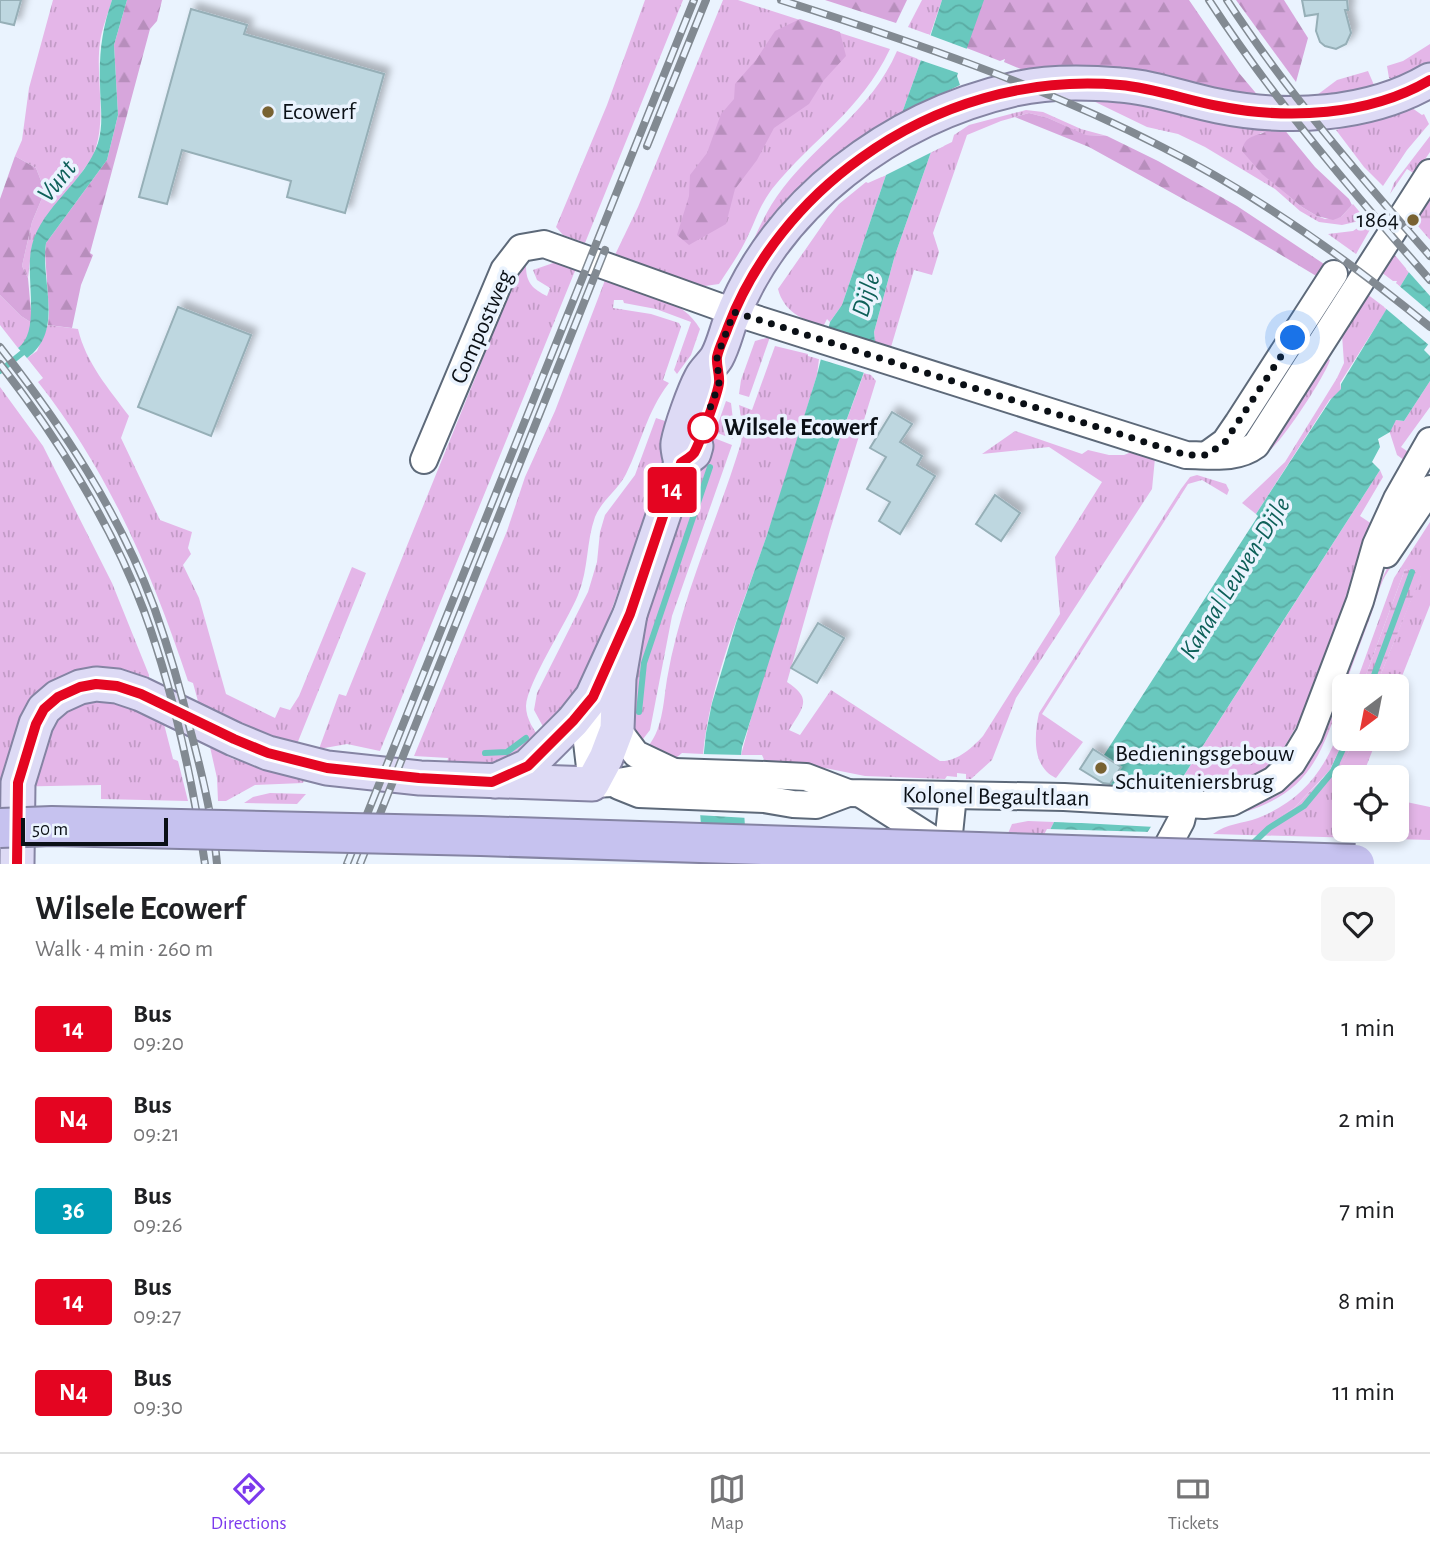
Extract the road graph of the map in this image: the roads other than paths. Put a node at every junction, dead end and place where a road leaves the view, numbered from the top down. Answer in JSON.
{"nodes":[{"id":1,"x":1428,"y":89,"type":"edge"},
{"id":2,"x":1430,"y":173,"type":"edge"},
{"id":3,"x":1334,"y":274,"type":"dead end"},
{"id":4,"x":734,"y":312,"type":"junction"},
{"id":5,"x":1430,"y":442,"type":"edge"},
{"id":6,"x":1207,"y":455,"type":"junction"},
{"id":7,"x":425,"y":460,"type":"dead end"},
{"id":8,"x":1430,"y":489,"type":"edge"},
{"id":9,"x":1360,"y":601,"type":"junction"},
{"id":10,"x":630,"y":614,"type":"junction"},
{"id":11,"x":593,"y":697,"type":"junction"},
{"id":12,"x":617,"y":729,"type":"junction"},
{"id":13,"x":28,"y":754,"type":"junction"},
{"id":14,"x":492,"y":782,"type":"junction"},
{"id":15,"x":602,"y":784,"type":"junction"},
{"id":16,"x":672,"y":784,"type":"junction"},
{"id":17,"x":854,"y":793,"type":"junction"},
{"id":18,"x":953,"y":795,"type":"junction"},
{"id":19,"x":1179,"y":803,"type":"junction"},
{"id":20,"x":0,"y":828,"type":"edge"},
{"id":21,"x":947,"y":860,"type":"edge"},
{"id":22,"x":17,"y":864,"type":"edge"},
{"id":23,"x":34,"y":864,"type":"edge"},
{"id":24,"x":1158,"y":864,"type":"edge"},
{"id":25,"x":1354,"y":864,"type":"edge"}],
"edges":[{"from":1,"to":4,"type":"main road"},
{"from":2,"to":6,"type":"street","name":"Compostweg"},
{"from":3,"to":6,"type":"street"},
{"from":4,"to":6,"type":"street","name":"Compostweg"},
{"from":4,"to":7,"type":"street","name":"Compostweg"},
{"from":4,"to":10,"type":"main road"},
{"from":5,"to":9,"type":"street","name":"Kolonel Begaultlaan"},
{"from":8,"to":9,"type":"street","name":"Kolonel Begaultlaan"},
{"from":9,"to":19,"type":"street","name":"Kolonel Begaultlaan"},
{"from":10,"to":11,"type":"main road"},
{"from":10,"to":12,"type":"main road"},
{"from":11,"to":14,"type":"main road"},
{"from":11,"to":15,"type":"street"},
{"from":12,"to":15,"type":"main road"},
{"from":12,"to":16,"type":"street"},
{"from":13,"to":14,"type":"main road"},
{"from":13,"to":22,"type":"main road"},
{"from":13,"to":23,"type":"main road"},
{"from":14,"to":15,"type":"main road"},
{"from":15,"to":16,"type":"street","name":"Kolonel Begaultlaan"},
{"from":16,"to":17,"type":"street","name":"Kolonel Begaultlaan"},
{"from":17,"to":18,"type":"street","name":"Kolonel Begaultlaan"},
{"from":17,"to":21,"type":"street"},
{"from":18,"to":19,"type":"street","name":"Kolonel Begaultlaan"},
{"from":18,"to":21,"type":"street"},
{"from":19,"to":24,"type":"street"},
{"from":20,"to":25,"type":"highway","bridge":true}]}
